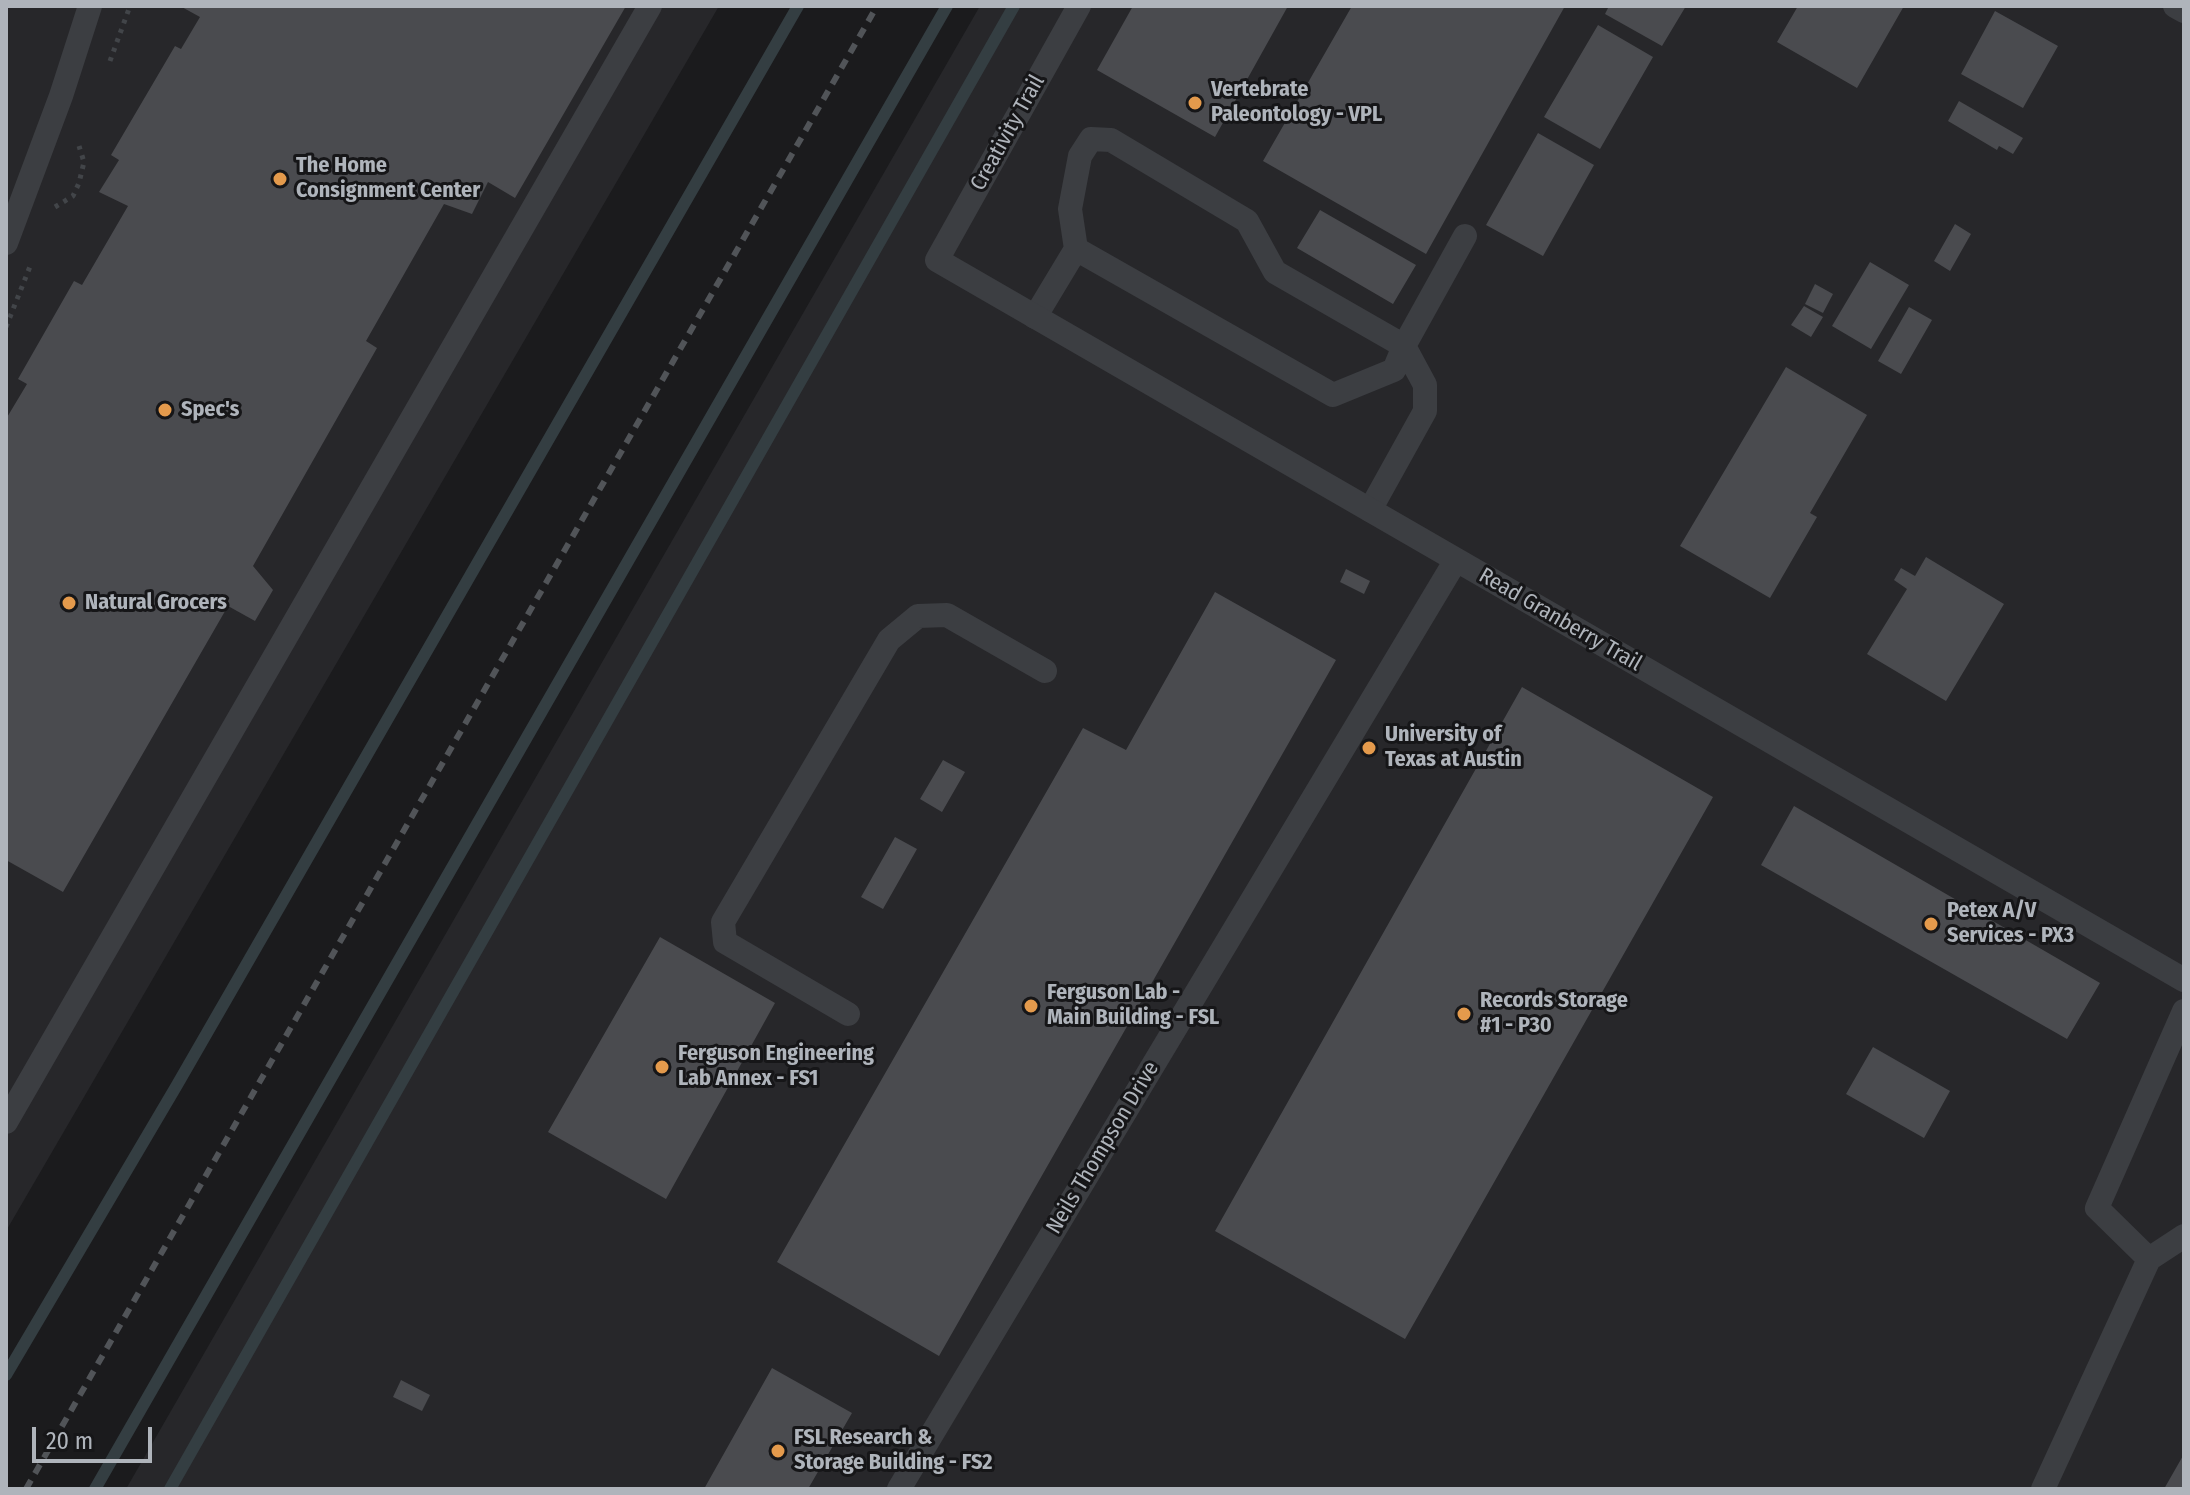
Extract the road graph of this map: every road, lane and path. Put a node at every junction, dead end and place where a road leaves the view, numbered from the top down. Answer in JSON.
{"nodes":[{"id":1,"x":90,"y":6,"type":"edge"},
{"id":2,"x":650,"y":6,"type":"edge"},
{"id":3,"x":1079,"y":6,"type":"edge"},
{"id":4,"x":2175,"y":6,"type":"edge"},
{"id":5,"x":2184,"y":11,"type":"edge"},
{"id":6,"x":1465,"y":236,"type":"dead end"},
{"id":7,"x":6,"y":243,"type":"edge"},
{"id":8,"x":1076,"y":249,"type":"junction"},
{"id":9,"x":937,"y":260,"type":"joint"},
{"id":10,"x":1035,"y":317,"type":"junction"},
{"id":11,"x":1404,"y":346,"type":"junction"},
{"id":12,"x":1370,"y":510,"type":"junction"},
{"id":13,"x":1456,"y":560,"type":"junction"},
{"id":14,"x":1045,"y":671,"type":"dead end"},
{"id":15,"x":2184,"y":980,"type":"edge"},
{"id":16,"x":2184,"y":1011,"type":"edge"},
{"id":17,"x":848,"y":1014,"type":"dead end"},
{"id":18,"x":6,"y":1122,"type":"edge"},
{"id":19,"x":2184,"y":1236,"type":"edge"},
{"id":20,"x":2149,"y":1259,"type":"junction"},
{"id":21,"x":899,"y":1489,"type":"edge"},
{"id":22,"x":2043,"y":1489,"type":"edge"}],
"edges":[{"from":1,"to":7,"type":"street"},
{"from":2,"to":18,"type":"street"},
{"from":3,"to":9,"type":"street","name":"Creativity Trail"},
{"from":4,"to":5,"type":"street"},
{"from":6,"to":11,"type":"street"},
{"from":8,"to":10,"type":"street"},
{"from":8,"to":11,"type":"street"},
{"from":8,"to":11,"type":"street"},
{"from":9,"to":10,"type":"street","name":"Read Granberry Trail"},
{"from":10,"to":12,"type":"street","name":"Read Granberry Trail"},
{"from":11,"to":12,"type":"street"},
{"from":12,"to":13,"type":"street","name":"Read Granberry Trail"},
{"from":13,"to":15,"type":"street","name":"Read Granberry Trail"},
{"from":13,"to":21,"type":"street","name":"Neils Thompson Drive"},
{"from":14,"to":17,"type":"street"},
{"from":16,"to":20,"type":"street"},
{"from":19,"to":20,"type":"street"},
{"from":20,"to":22,"type":"street"}]}
